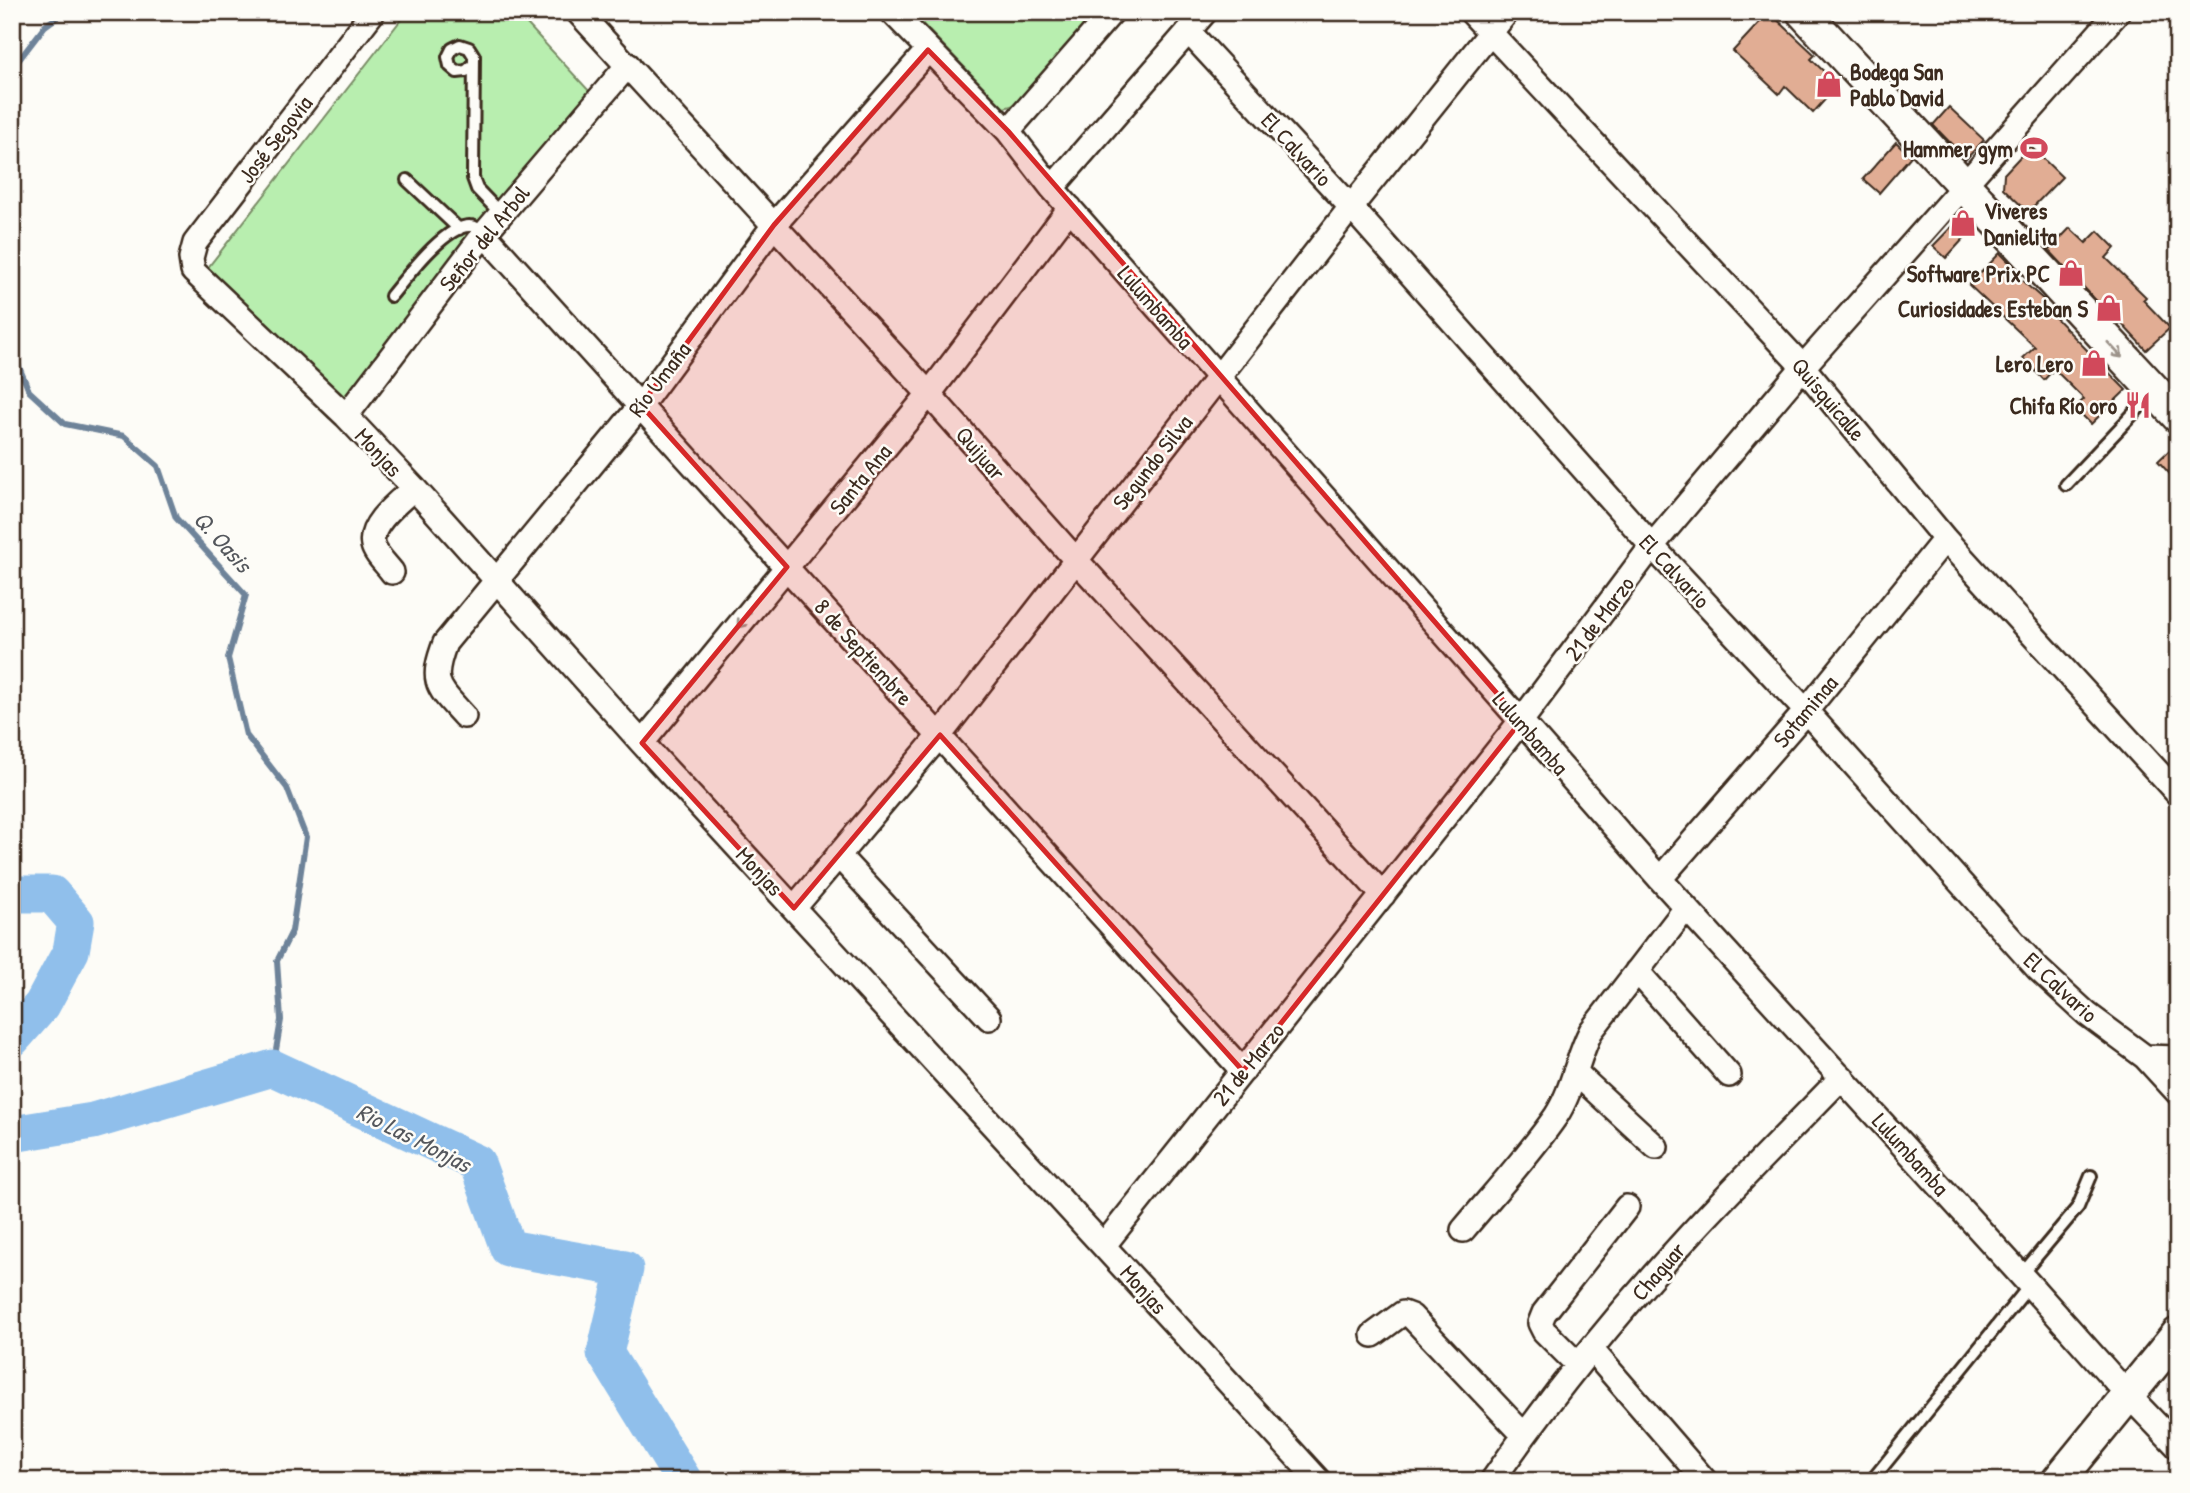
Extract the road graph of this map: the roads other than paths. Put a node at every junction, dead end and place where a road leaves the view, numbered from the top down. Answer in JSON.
{"nodes":[{"id":1,"x":373,"y":12,"type":"edge"},
{"id":2,"x":578,"y":12,"type":"edge"},
{"id":3,"x":892,"y":12,"type":"edge"},
{"id":4,"x":1112,"y":12,"type":"edge"},
{"id":5,"x":1471,"y":12,"type":"edge"},
{"id":6,"x":1507,"y":12,"type":"edge"},
{"id":7,"x":1803,"y":12,"type":"edge"},
{"id":8,"x":2118,"y":12,"type":"edge"},
{"id":9,"x":1204,"y":13,"type":"edge"},
{"id":10,"x":1189,"y":32,"type":"junction"},
{"id":11,"x":1490,"y":33,"type":"junction"},
{"id":12,"x":928,"y":50,"type":"junction"},
{"id":13,"x":473,"y":65,"type":"dead end"},
{"id":14,"x":628,"y":65,"type":"junction"},
{"id":15,"x":1008,"y":131,"type":"junction"},
{"id":16,"x":407,"y":180,"type":"dead end"},
{"id":17,"x":1963,"y":184,"type":"junction"},
{"id":18,"x":1052,"y":188,"type":"junction"},
{"id":19,"x":1351,"y":207,"type":"junction"},
{"id":20,"x":1070,"y":208,"type":"junction"},
{"id":21,"x":501,"y":214,"type":"junction"},
{"id":22,"x":774,"y":225,"type":"junction"},
{"id":23,"x":459,"y":229,"type":"junction"},
{"id":24,"x":484,"y":234,"type":"junction"},
{"id":25,"x":193,"y":271,"type":"joint"},
{"id":26,"x":391,"y":296,"type":"dead end"},
{"id":27,"x":1803,"y":367,"type":"junction"},
{"id":28,"x":1218,"y":377,"type":"junction"},
{"id":29,"x":2154,"y":392,"type":"junction"},
{"id":30,"x":929,"y":394,"type":"junction"},
{"id":31,"x":641,"y":405,"type":"junction"},
{"id":32,"x":346,"y":416,"type":"junction"},
{"id":33,"x":2178,"y":416,"type":"edge"},
{"id":34,"x":2066,"y":485,"type":"dead end"},
{"id":35,"x":414,"y":488,"type":"junction"},
{"id":36,"x":1945,"y":539,"type":"junction"},
{"id":37,"x":1652,"y":546,"type":"junction"},
{"id":38,"x":1076,"y":560,"type":"junction"},
{"id":39,"x":787,"y":567,"type":"junction"},
{"id":40,"x":392,"y":572,"type":"dead end"},
{"id":41,"x":496,"y":581,"type":"junction"},
{"id":42,"x":1806,"y":711,"type":"junction"},
{"id":43,"x":464,"y":716,"type":"dead end"},
{"id":44,"x":1521,"y":721,"type":"junction"},
{"id":45,"x":940,"y":735,"type":"junction"},
{"id":46,"x":642,"y":743,"type":"junction"},
{"id":47,"x":2178,"y":794,"type":"edge"},
{"id":48,"x":838,"y":855,"type":"junction"},
{"id":49,"x":1660,"y":879,"type":"junction"},
{"id":50,"x":1382,"y":895,"type":"junction"},
{"id":51,"x":794,"y":908,"type":"junction"},
{"id":52,"x":1686,"y":908,"type":"junction"},
{"id":53,"x":1637,"y":971,"type":"junction"},
{"id":54,"x":989,"y":1018,"type":"dead end"},
{"id":55,"x":2145,"y":1057,"type":"junction"},
{"id":56,"x":2178,"y":1058,"type":"edge"},
{"id":57,"x":1243,"y":1070,"type":"junction"},
{"id":58,"x":1575,"y":1072,"type":"junction"},
{"id":59,"x":1729,"y":1075,"type":"dead end"},
{"id":60,"x":1842,"y":1077,"type":"junction"},
{"id":61,"x":2178,"y":1093,"type":"edge"},
{"id":62,"x":1656,"y":1147,"type":"dead end"},
{"id":63,"x":2091,"y":1176,"type":"dead end"},
{"id":64,"x":1627,"y":1207,"type":"dead end"},
{"id":65,"x":1464,"y":1230,"type":"dead end"},
{"id":66,"x":1104,"y":1245,"type":"junction"},
{"id":67,"x":2026,"y":1280,"type":"junction"},
{"id":68,"x":2178,"y":1334,"type":"edge"},
{"id":69,"x":1373,"y":1335,"type":"dead end"},
{"id":70,"x":1584,"y":1357,"type":"junction"},
{"id":71,"x":2129,"y":1396,"type":"junction"},
{"id":72,"x":1524,"y":1435,"type":"junction"},
{"id":73,"x":2178,"y":1447,"type":"edge"},
{"id":74,"x":1872,"y":1480,"type":"edge"},
{"id":75,"x":1319,"y":1481,"type":"edge"},
{"id":76,"x":1492,"y":1481,"type":"edge"},
{"id":77,"x":1705,"y":1481,"type":"edge"},
{"id":78,"x":2058,"y":1481,"type":"edge"}],
"edges":[{"from":1,"to":25,"type":"street","name":"José Segovia"},
{"from":2,"to":14,"type":"street","name":"Quijuar"},
{"from":3,"to":12,"type":"street","name":"Lulumbamba"},
{"from":4,"to":15,"type":"street"},
{"from":5,"to":11,"type":"street","name":"Quisquicalle"},
{"from":6,"to":11,"type":"street","name":"Segundo Silva"},
{"from":7,"to":17,"type":"main road"},
{"from":8,"to":17,"type":"street","name":"21 de Marzo"},
{"from":9,"to":10,"type":"street"},
{"from":10,"to":18,"type":"street"},
{"from":10,"to":19,"type":"street","name":"El Calvario"},
{"from":11,"to":19,"type":"street","name":"Segundo Silva"},
{"from":11,"to":27,"type":"street","name":"Quisquicalle"},
{"from":12,"to":15,"type":"street","name":"Lulumbamba"},
{"from":12,"to":22,"type":"street","name":"Río Umaña"},
{"from":13,"to":21,"type":"lane"},
{"from":14,"to":21,"type":"street","name":"Señor del Arbol"},
{"from":14,"to":22,"type":"street","name":"Quijuar"},
{"from":15,"to":18,"type":"street","name":"Lulumbamba"},
{"from":16,"to":23,"type":"lane"},
{"from":17,"to":27,"type":"street","name":"21 de Marzo"},
{"from":17,"to":29,"type":"main road","one_way":true},
{"from":18,"to":20,"type":"street","name":"Lulumbamba"},
{"from":19,"to":28,"type":"street","name":"Segundo Silva"},
{"from":19,"to":37,"type":"street","name":"El Calvario"},
{"from":20,"to":28,"type":"street","name":"Lulumbamba"},
{"from":20,"to":30,"type":"street","name":"Santa Ana"},
{"from":21,"to":24,"type":"street","name":"Señor del Arbol"},
{"from":22,"to":30,"type":"street","name":"Quijuar"},
{"from":22,"to":31,"type":"street","name":"Río Umaña"},
{"from":23,"to":24,"type":"lane"},
{"from":23,"to":26,"type":"lane"},
{"from":24,"to":31,"type":"street","name":"8 de Septiembre"},
{"from":24,"to":32,"type":"street","name":"Señor del Arbol"},
{"from":25,"to":32,"type":"street","name":"Monjas"},
{"from":27,"to":36,"type":"street","name":"Quisquicalle"},
{"from":27,"to":37,"type":"street","name":"21 de Marzo"},
{"from":28,"to":38,"type":"street","name":"Segundo Silva"},
{"from":28,"to":44,"type":"street","name":"Lulumbamba"},
{"from":29,"to":33,"type":"main road"},
{"from":29,"to":34,"type":"lane"},
{"from":30,"to":38,"type":"street","name":"Quijuar"},
{"from":30,"to":39,"type":"street","name":"Santa Ana"},
{"from":31,"to":39,"type":"street","name":"8 de Septiembre"},
{"from":31,"to":41,"type":"street","name":"Río Umaña"},
{"from":32,"to":35,"type":"street","name":"Monjas"},
{"from":35,"to":40,"type":"street"},
{"from":35,"to":41,"type":"street","name":"Monjas"},
{"from":36,"to":42,"type":"street","name":"Sotaminaa"},
{"from":36,"to":47,"type":"street","name":"Quisquicalle"},
{"from":37,"to":42,"type":"street","name":"El Calvario"},
{"from":37,"to":44,"type":"street","name":"21 de Marzo"},
{"from":38,"to":45,"type":"street","name":"Segundo Silva"},
{"from":38,"to":50,"type":"street","name":"Quijuar"},
{"from":39,"to":45,"type":"street","name":"8 de Septiembre"},
{"from":39,"to":46,"type":"street","name":"Santa Ana","one_way":true},
{"from":41,"to":43,"type":"street","name":"Río Umaña"},
{"from":41,"to":46,"type":"street","name":"Monjas"},
{"from":42,"to":49,"type":"street","name":"Sotaminaa"},
{"from":42,"to":55,"type":"street","name":"El Calvario"},
{"from":44,"to":49,"type":"street","name":"Lulumbamba"},
{"from":44,"to":50,"type":"street","name":"21 de Marzo"},
{"from":45,"to":48,"type":"street","name":"Segundo Silva"},
{"from":45,"to":57,"type":"street","name":"8 de Septiembre"},
{"from":46,"to":51,"type":"street","name":"Monjas"},
{"from":48,"to":51,"type":"street","name":"Segundo Silva"},
{"from":48,"to":54,"type":"street"},
{"from":49,"to":52,"type":"street","name":"Lulumbamba"},
{"from":50,"to":57,"type":"street","name":"21 de Marzo"},
{"from":51,"to":66,"type":"street","name":"Monjas"},
{"from":52,"to":53,"type":"street"},
{"from":52,"to":60,"type":"street","name":"Lulumbamba"},
{"from":53,"to":58,"type":"street"},
{"from":53,"to":59,"type":"street"},
{"from":55,"to":56,"type":"street"},
{"from":55,"to":61,"type":"street","name":"El Calvario"},
{"from":57,"to":66,"type":"street","name":"21 de Marzo"},
{"from":58,"to":62,"type":"street"},
{"from":58,"to":65,"type":"street"},
{"from":60,"to":67,"type":"street","name":"Lulumbamba"},
{"from":60,"to":70,"type":"street","name":"Chaguar"},
{"from":63,"to":67,"type":"lane"},
{"from":64,"to":70,"type":"street"},
{"from":66,"to":75,"type":"street","name":"Monjas"},
{"from":67,"to":71,"type":"street","name":"Lulumbamba"},
{"from":67,"to":74,"type":"lane"},
{"from":68,"to":71,"type":"main road"},
{"from":69,"to":72,"type":"street"},
{"from":70,"to":72,"type":"street","name":"Chaguar"},
{"from":70,"to":77,"type":"street"},
{"from":71,"to":73,"type":"street","name":"Lulumbamba"},
{"from":71,"to":78,"type":"main road"},
{"from":72,"to":76,"type":"street","name":"Chaguar"}]}
